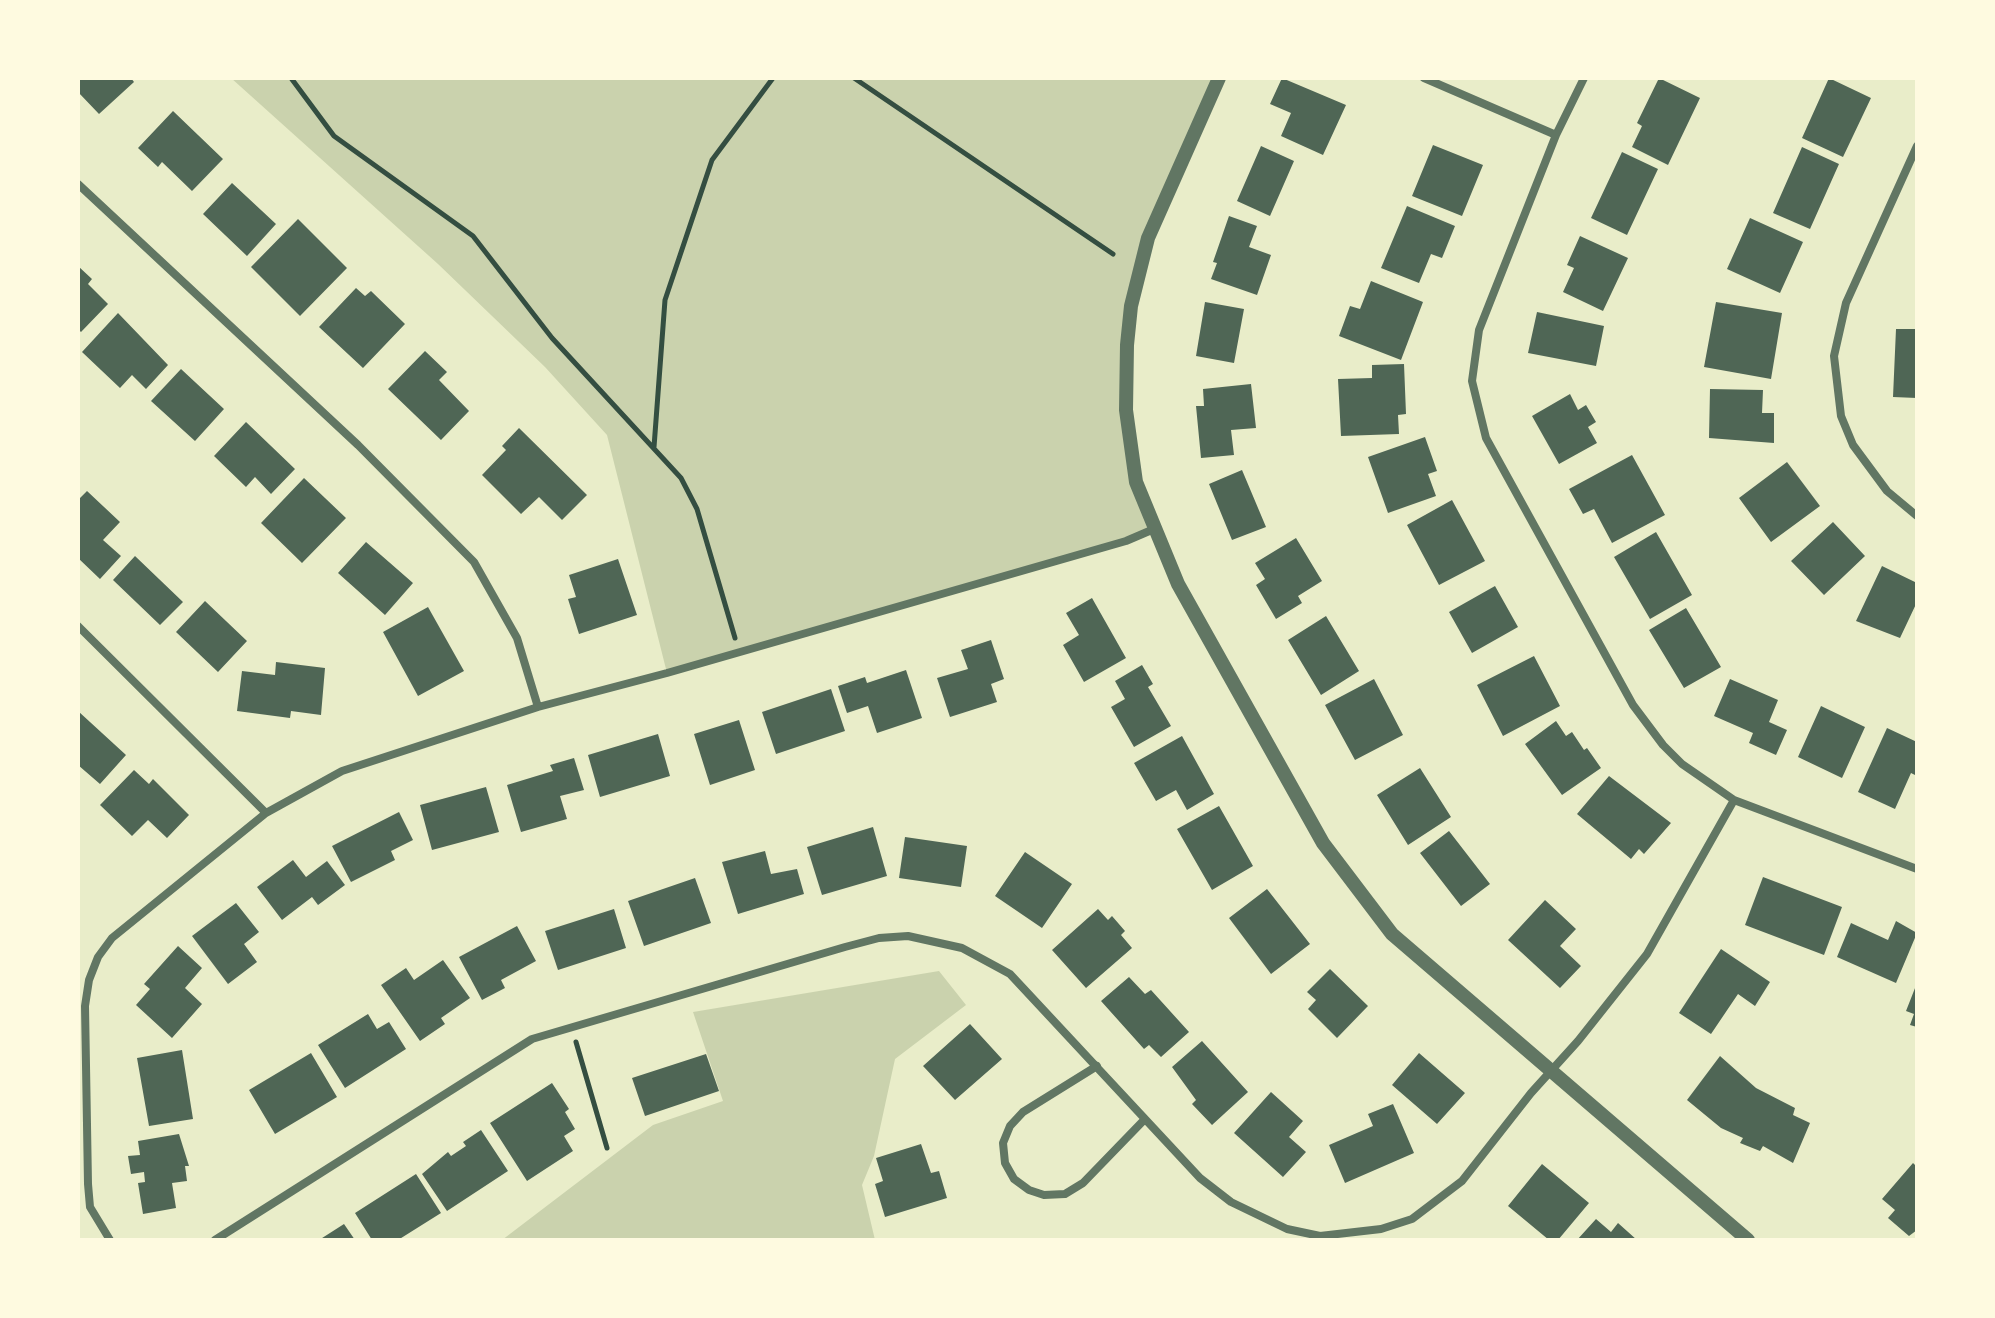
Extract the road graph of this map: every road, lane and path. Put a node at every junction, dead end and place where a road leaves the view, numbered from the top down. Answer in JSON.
{"nodes":[{"id":1,"x":291,"y":78,"type":"edge"},
{"id":2,"x":773,"y":78,"type":"edge"},
{"id":3,"x":854,"y":78,"type":"edge"},
{"id":4,"x":1219,"y":78,"type":"edge"},
{"id":5,"x":1424,"y":78,"type":"edge"},
{"id":6,"x":1584,"y":78,"type":"edge"},
{"id":7,"x":1556,"y":135,"type":"junction"},
{"id":8,"x":1917,"y":146,"type":"edge"},
{"id":9,"x":78,"y":184,"type":"edge"},
{"id":10,"x":1113,"y":254,"type":"dead end"},
{"id":11,"x":654,"y":448,"type":"junction"},
{"id":12,"x":1917,"y":516,"type":"edge"},
{"id":13,"x":1154,"y":529,"type":"junction"},
{"id":14,"x":78,"y":626,"type":"edge"},
{"id":15,"x":739,"y":651,"type":"junction"},
{"id":16,"x":538,"y":707,"type":"junction"},
{"id":17,"x":1734,"y":800,"type":"junction"},
{"id":18,"x":266,"y":813,"type":"junction"},
{"id":19,"x":1917,"y":869,"type":"edge"},
{"id":20,"x":572,"y":1025,"type":"junction"},
{"id":21,"x":1097,"y":1066,"type":"junction"},
{"id":22,"x":1551,"y":1071,"type":"junction"},
{"id":23,"x":1144,"y":1120,"type":"junction"},
{"id":24,"x":607,"y":1148,"type":"dead end"},
{"id":25,"x":110,"y":1240,"type":"edge"},
{"id":26,"x":215,"y":1240,"type":"edge"},
{"id":27,"x":1748,"y":1240,"type":"edge"}],
"edges":[{"from":1,"to":11,"type":"path"},
{"from":2,"to":11,"type":"path"},
{"from":3,"to":10,"type":"path"},
{"from":4,"to":13,"type":"street"},
{"from":5,"to":7,"type":"street"},
{"from":6,"to":7,"type":"street"},
{"from":7,"to":17,"type":"street"},
{"from":8,"to":12,"type":"street"},
{"from":9,"to":16,"type":"street"},
{"from":11,"to":15,"type":"path"},
{"from":13,"to":15,"type":"street"},
{"from":13,"to":22,"type":"street"},
{"from":14,"to":18,"type":"street"},
{"from":15,"to":16,"type":"street"},
{"from":16,"to":18,"type":"street"},
{"from":17,"to":19,"type":"street"},
{"from":17,"to":22,"type":"street"},
{"from":18,"to":25,"type":"street"},
{"from":20,"to":21,"type":"street"},
{"from":20,"to":24,"type":"path"},
{"from":20,"to":26,"type":"street"},
{"from":21,"to":23,"type":"street"},
{"from":21,"to":23,"type":"street"},
{"from":22,"to":23,"type":"street"},
{"from":22,"to":27,"type":"street"}]}
